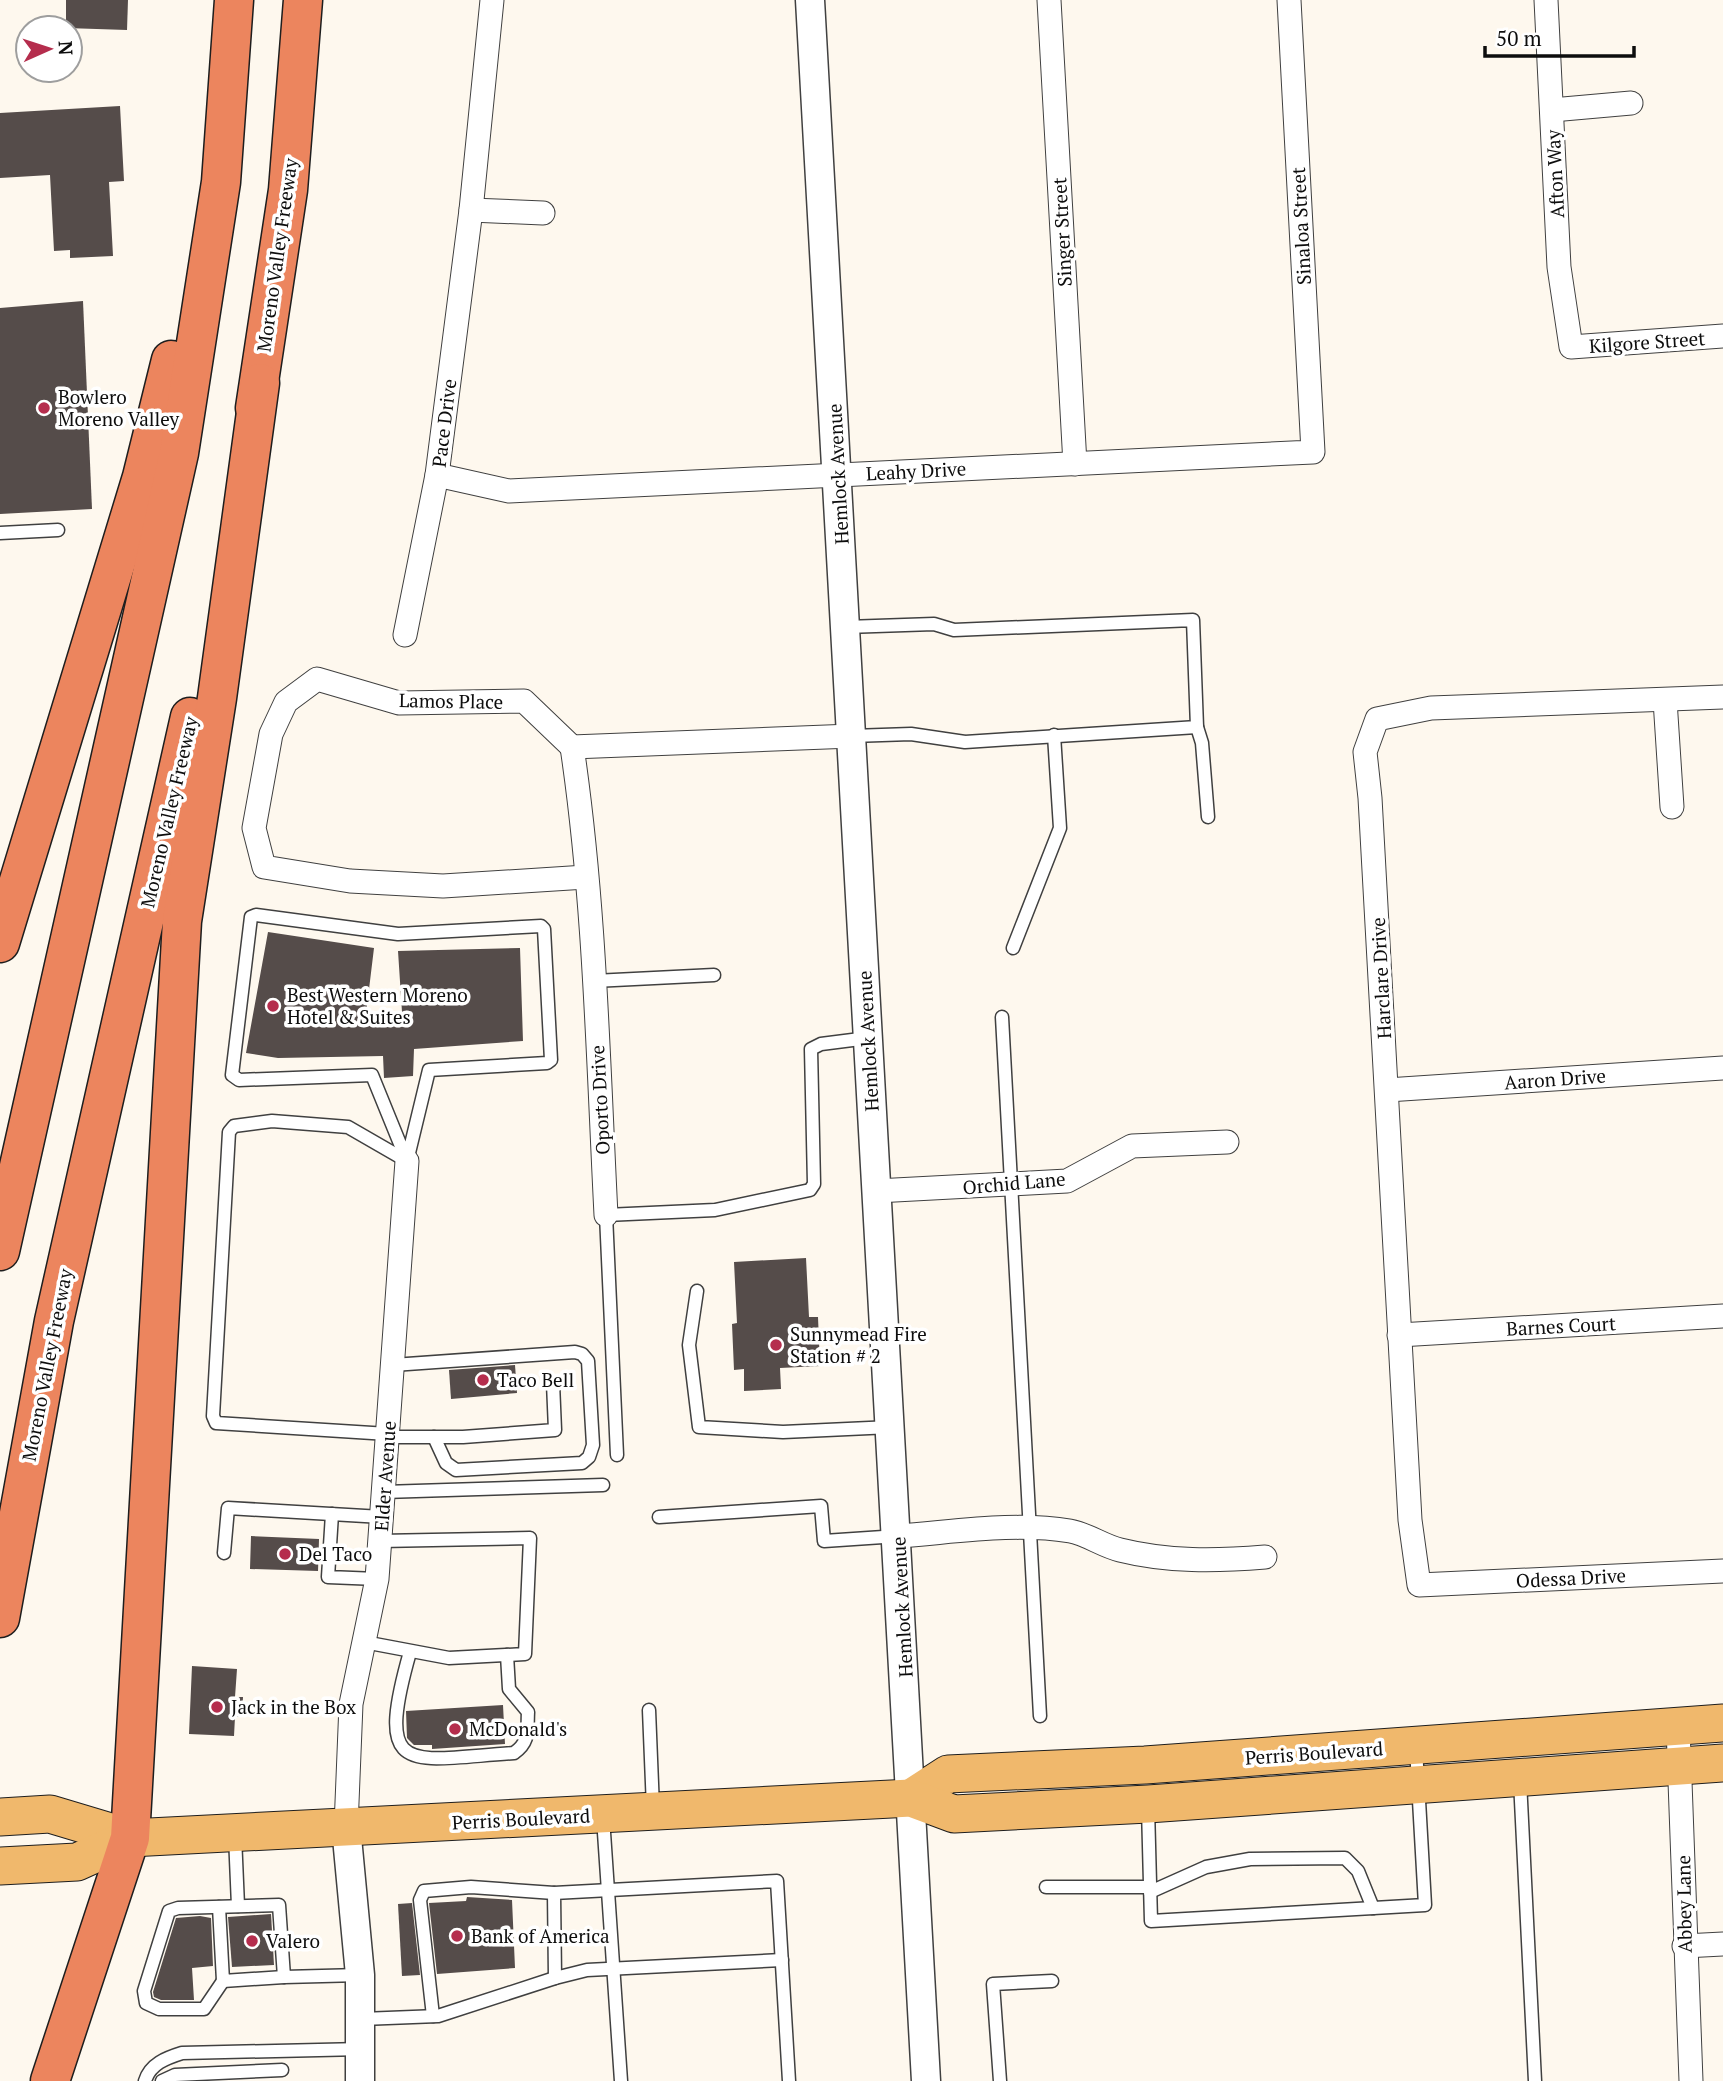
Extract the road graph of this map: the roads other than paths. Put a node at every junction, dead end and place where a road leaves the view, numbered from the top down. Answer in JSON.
{"nodes":[{"id":1,"x":234,"y":0,"type":"edge"},
{"id":2,"x":303,"y":0,"type":"edge"},
{"id":3,"x":492,"y":0,"type":"edge"},
{"id":4,"x":810,"y":0,"type":"edge"},
{"id":5,"x":1049,"y":0,"type":"edge"},
{"id":6,"x":1289,"y":0,"type":"edge"},
{"id":7,"x":1546,"y":0,"type":"edge"},
{"id":8,"x":229,"y":77,"type":"junction"},
{"id":9,"x":1631,"y":103,"type":"dead end"},
{"id":10,"x":1552,"y":110,"type":"junction"},
{"id":11,"x":471,"y":210,"type":"junction"},
{"id":12,"x":543,"y":213,"type":"dead end"},
{"id":13,"x":1723,"y":337,"type":"edge"},
{"id":14,"x":1571,"y":347,"type":"joint"},
{"id":15,"x":260,"y":383,"type":"junction"},
{"id":16,"x":1313,"y":452,"type":"joint"},
{"id":17,"x":1075,"y":464,"type":"junction"},
{"id":18,"x":437,"y":475,"type":"junction"},
{"id":19,"x":839,"y":475,"type":"junction"},
{"id":20,"x":58,"y":530,"type":"dead end"},
{"id":21,"x":0,"y":533,"type":"edge"},
{"id":22,"x":846,"y":627,"type":"junction"},
{"id":23,"x":405,"y":635,"type":"dead end"},
{"id":24,"x":1723,"y":696,"type":"edge"},
{"id":25,"x":1665,"y":700,"type":"junction"},
{"id":26,"x":1197,"y":727,"type":"junction"},
{"id":27,"x":852,"y":736,"type":"junction"},
{"id":28,"x":1054,"y":736,"type":"junction"},
{"id":29,"x":572,"y":747,"type":"junction"},
{"id":30,"x":1672,"y":807,"type":"dead end"},
{"id":31,"x":1208,"y":817,"type":"dead end"},
{"id":32,"x":586,"y":877,"type":"junction"},
{"id":33,"x":0,"y":943,"type":"edge"},
{"id":34,"x":1013,"y":948,"type":"dead end"},
{"id":35,"x":714,"y":975,"type":"dead end"},
{"id":36,"x":594,"y":981,"type":"junction"},
{"id":37,"x":1002,"y":1017,"type":"dead end"},
{"id":38,"x":868,"y":1038,"type":"junction"},
{"id":39,"x":1723,"y":1068,"type":"edge"},
{"id":40,"x":1387,"y":1090,"type":"junction"},
{"id":41,"x":1227,"y":1142,"type":"dead end"},
{"id":42,"x":407,"y":1161,"type":"junction"},
{"id":43,"x":1010,"y":1185,"type":"junction"},
{"id":44,"x":876,"y":1191,"type":"junction"},
{"id":45,"x":606,"y":1215,"type":"junction"},
{"id":46,"x":0,"y":1251,"type":"edge"},
{"id":47,"x":697,"y":1291,"type":"dead end"},
{"id":48,"x":1723,"y":1316,"type":"edge"},
{"id":49,"x":1399,"y":1335,"type":"junction"},
{"id":50,"x":393,"y":1365,"type":"junction"},
{"id":51,"x":553,"y":1383,"type":"dead end"},
{"id":52,"x":891,"y":1427,"type":"junction"},
{"id":53,"x":388,"y":1436,"type":"junction"},
{"id":54,"x":434,"y":1437,"type":"junction"},
{"id":55,"x":617,"y":1455,"type":"dead end"},
{"id":56,"x":603,"y":1485,"type":"dead end"},
{"id":57,"x":384,"y":1492,"type":"junction"},
{"id":58,"x":332,"y":1514,"type":"junction"},
{"id":59,"x":382,"y":1517,"type":"junction"},
{"id":60,"x":659,"y":1517,"type":"dead end"},
{"id":61,"x":1031,"y":1526,"type":"junction"},
{"id":62,"x":898,"y":1536,"type":"junction"},
{"id":63,"x":380,"y":1541,"type":"junction"},
{"id":64,"x":224,"y":1553,"type":"dead end"},
{"id":65,"x":1265,"y":1557,"type":"dead end"},
{"id":66,"x":1723,"y":1571,"type":"edge"},
{"id":67,"x":377,"y":1579,"type":"junction"},
{"id":68,"x":1419,"y":1585,"type":"joint"},
{"id":69,"x":0,"y":1618,"type":"edge"},
{"id":70,"x":364,"y":1642,"type":"junction"},
{"id":71,"x":410,"y":1652,"type":"junction"},
{"id":72,"x":508,"y":1655,"type":"junction"},
{"id":73,"x":649,"y":1710,"type":"dead end"},
{"id":74,"x":1040,"y":1716,"type":"dead end"},
{"id":75,"x":1723,"y":1723,"type":"edge"},
{"id":76,"x":1678,"y":1727,"type":"junction"},
{"id":77,"x":1416,"y":1745,"type":"junction"},
{"id":78,"x":1723,"y":1763,"type":"edge"},
{"id":79,"x":1682,"y":1766,"type":"junction"},
{"id":80,"x":1520,"y":1777,"type":"junction"},
{"id":81,"x":1416,"y":1785,"type":"junction"},
{"id":82,"x":912,"y":1798,"type":"junction"},
{"id":83,"x":1148,"y":1804,"type":"junction"},
{"id":84,"x":653,"y":1812,"type":"junction"},
{"id":85,"x":603,"y":1815,"type":"junction"},
{"id":86,"x":0,"y":1817,"type":"edge"},
{"id":87,"x":346,"y":1827,"type":"junction"},
{"id":88,"x":234,"y":1833,"type":"junction"},
{"id":89,"x":130,"y":1838,"type":"junction"},
{"id":90,"x":0,"y":1866,"type":"edge"},
{"id":91,"x":1046,"y":1887,"type":"dead end"},
{"id":92,"x":1150,"y":1889,"type":"junction"},
{"id":93,"x":609,"y":1890,"type":"junction"},
{"id":94,"x":554,"y":1893,"type":"junction"},
{"id":95,"x":237,"y":1906,"type":"junction"},
{"id":96,"x":219,"y":1907,"type":"junction"},
{"id":97,"x":1373,"y":1908,"type":"junction"},
{"id":98,"x":1723,"y":1944,"type":"edge"},
{"id":99,"x":1684,"y":1946,"type":"junction"},
{"id":100,"x":782,"y":1961,"type":"junction"},
{"id":101,"x":615,"y":1970,"type":"junction"},
{"id":102,"x":360,"y":1975,"type":"junction"},
{"id":103,"x":284,"y":1977,"type":"junction"},
{"id":104,"x":555,"y":1978,"type":"junction"},
{"id":105,"x":223,"y":1981,"type":"junction"},
{"id":106,"x":1052,"y":1981,"type":"dead end"},
{"id":107,"x":433,"y":2016,"type":"junction"},
{"id":108,"x":362,"y":2019,"type":"junction"},
{"id":109,"x":362,"y":2049,"type":"junction"},
{"id":110,"x":283,"y":2052,"type":"junction"},
{"id":111,"x":282,"y":2076,"type":"edge"},
{"id":112,"x":50,"y":2081,"type":"edge"},
{"id":113,"x":145,"y":2081,"type":"edge"},
{"id":114,"x":162,"y":2081,"type":"edge"},
{"id":115,"x":360,"y":2081,"type":"edge"},
{"id":116,"x":621,"y":2081,"type":"edge"},
{"id":117,"x":789,"y":2081,"type":"edge"},
{"id":118,"x":926,"y":2081,"type":"edge"},
{"id":119,"x":1000,"y":2081,"type":"edge"},
{"id":120,"x":1535,"y":2081,"type":"edge"},
{"id":121,"x":1691,"y":2081,"type":"edge"}],
"edges":[{"from":1,"to":8,"type":"highway"},
{"from":2,"to":15,"type":"highway","name":"Moreno Valley Freeway"},
{"from":3,"to":11,"type":"street","name":"Pace Drive"},
{"from":4,"to":19,"type":"street","name":"Hemlock Avenue"},
{"from":5,"to":17,"type":"street","name":"Singer Street"},
{"from":6,"to":16,"type":"street","name":"Sinaloa Street"},
{"from":7,"to":10,"type":"street","name":"Afton Way"},
{"from":8,"to":33,"type":"highway"},
{"from":8,"to":46,"type":"highway"},
{"from":9,"to":10,"type":"street"},
{"from":10,"to":14,"type":"street","name":"Afton Way"},
{"from":11,"to":12,"type":"street"},
{"from":11,"to":18,"type":"street","name":"Pace Drive"},
{"from":13,"to":14,"type":"street","name":"Kilgore Street"},
{"from":15,"to":69,"type":"highway","name":"Moreno Valley Freeway"},
{"from":15,"to":89,"type":"highway"},
{"from":16,"to":17,"type":"street","name":"Leahy Drive"},
{"from":17,"to":19,"type":"street","name":"Leahy Drive"},
{"from":18,"to":19,"type":"street","name":"Leahy Drive"},
{"from":18,"to":23,"type":"street","name":"Pace Drive"},
{"from":19,"to":22,"type":"street","name":"Hemlock Avenue"},
{"from":20,"to":21,"type":"lane"},
{"from":22,"to":26,"type":"lane"},
{"from":22,"to":27,"type":"street","name":"Hemlock Avenue"},
{"from":24,"to":25,"type":"street","name":"Harclare Drive"},
{"from":25,"to":30,"type":"street"},
{"from":25,"to":40,"type":"street","name":"Harclare Drive"},
{"from":26,"to":28,"type":"lane"},
{"from":26,"to":31,"type":"lane"},
{"from":27,"to":28,"type":"lane"},
{"from":27,"to":29,"type":"street"},
{"from":27,"to":38,"type":"street","name":"Hemlock Avenue"},
{"from":28,"to":34,"type":"lane"},
{"from":29,"to":32,"type":"street","name":"Oporto Drive"},
{"from":29,"to":32,"type":"street","name":"Lamos Place"},
{"from":32,"to":36,"type":"street","name":"Oporto Drive"},
{"from":35,"to":36,"type":"lane"},
{"from":36,"to":45,"type":"street","name":"Oporto Drive"},
{"from":37,"to":43,"type":"lane"},
{"from":38,"to":44,"type":"street","name":"Hemlock Avenue"},
{"from":38,"to":45,"type":"lane"},
{"from":39,"to":40,"type":"street","name":"Aaron Drive"},
{"from":40,"to":49,"type":"street","name":"Harclare Drive"},
{"from":41,"to":43,"type":"street","name":"Orchid Lane"},
{"from":42,"to":42,"type":"lane"},
{"from":42,"to":50,"type":"street","name":"Elder Avenue"},
{"from":42,"to":53,"type":"lane"},
{"from":43,"to":44,"type":"street","name":"Orchid Lane"},
{"from":43,"to":61,"type":"lane"},
{"from":44,"to":52,"type":"street","name":"Hemlock Avenue"},
{"from":45,"to":55,"type":"lane","name":"Oporto Drive"},
{"from":47,"to":52,"type":"lane"},
{"from":48,"to":49,"type":"street","name":"Barnes Court"},
{"from":49,"to":68,"type":"street","name":"Harclare Drive"},
{"from":50,"to":53,"type":"street","name":"Elder Avenue"},
{"from":50,"to":54,"type":"lane"},
{"from":51,"to":54,"type":"lane"},
{"from":52,"to":62,"type":"street","name":"Hemlock Avenue"},
{"from":53,"to":54,"type":"lane"},
{"from":53,"to":57,"type":"street","name":"Elder Avenue"},
{"from":56,"to":57,"type":"lane"},
{"from":57,"to":59,"type":"street","name":"Elder Avenue"},
{"from":58,"to":59,"type":"lane"},
{"from":58,"to":64,"type":"lane"},
{"from":58,"to":67,"type":"lane"},
{"from":59,"to":63,"type":"street","name":"Elder Avenue"},
{"from":60,"to":62,"type":"lane"},
{"from":61,"to":62,"type":"street"},
{"from":61,"to":65,"type":"street"},
{"from":61,"to":74,"type":"lane"},
{"from":62,"to":82,"type":"street","name":"Hemlock Avenue"},
{"from":63,"to":67,"type":"street","name":"Elder Avenue"},
{"from":63,"to":72,"type":"lane"},
{"from":66,"to":68,"type":"street","name":"Odessa Drive"},
{"from":67,"to":70,"type":"street","name":"Elder Avenue"},
{"from":70,"to":71,"type":"lane"},
{"from":70,"to":87,"type":"street","name":"Elder Avenue"},
{"from":71,"to":72,"type":"lane"},
{"from":71,"to":72,"type":"lane"},
{"from":73,"to":84,"type":"lane"},
{"from":75,"to":76,"type":"main road","name":"Perris Boulevard"},
{"from":76,"to":77,"type":"main road","name":"Perris Boulevard"},
{"from":76,"to":79,"type":"street","name":"Abbey Lane"},
{"from":77,"to":81,"type":"lane"},
{"from":77,"to":82,"type":"main road","name":"Perris Boulevard"},
{"from":78,"to":79,"type":"main road","name":"Perris Boulevard"},
{"from":79,"to":80,"type":"main road","name":"Perris Boulevard"},
{"from":79,"to":99,"type":"street","name":"Abbey Lane"},
{"from":80,"to":81,"type":"main road","name":"Perris Boulevard"},
{"from":80,"to":120,"type":"lane"},
{"from":81,"to":83,"type":"main road","name":"Perris Boulevard"},
{"from":81,"to":97,"type":"lane"},
{"from":82,"to":83,"type":"main road","name":"Perris Boulevard"},
{"from":82,"to":84,"type":"main road","name":"Perris Boulevard"},
{"from":82,"to":118,"type":"street","name":"Hemlock Avenue"},
{"from":83,"to":92,"type":"lane"},
{"from":84,"to":85,"type":"main road","name":"Perris Boulevard"},
{"from":85,"to":87,"type":"main road","name":"Perris Boulevard"},
{"from":85,"to":93,"type":"lane"},
{"from":86,"to":89,"type":"main road","name":"Perris Boulevard"},
{"from":87,"to":88,"type":"main road","name":"Perris Boulevard"},
{"from":87,"to":102,"type":"street","name":"Elder Avenue"},
{"from":88,"to":89,"type":"main road","name":"Perris Boulevard"},
{"from":88,"to":95,"type":"lane"},
{"from":89,"to":90,"type":"main road","name":"Perris Boulevard"},
{"from":89,"to":112,"type":"highway"},
{"from":91,"to":92,"type":"lane"},
{"from":92,"to":97,"type":"lane"},
{"from":92,"to":97,"type":"lane"},
{"from":93,"to":94,"type":"lane"},
{"from":93,"to":100,"type":"lane"},
{"from":93,"to":101,"type":"lane"},
{"from":94,"to":104,"type":"lane"},
{"from":94,"to":107,"type":"lane"},
{"from":95,"to":96,"type":"lane"},
{"from":95,"to":103,"type":"lane"},
{"from":96,"to":105,"type":"lane"},
{"from":96,"to":105,"type":"lane"},
{"from":98,"to":99,"type":"street"},
{"from":99,"to":121,"type":"street","name":"Abbey Lane"},
{"from":100,"to":101,"type":"lane"},
{"from":100,"to":117,"type":"lane"},
{"from":101,"to":104,"type":"lane"},
{"from":101,"to":116,"type":"lane"},
{"from":102,"to":103,"type":"lane"},
{"from":102,"to":108,"type":"street","name":"Elder Avenue"},
{"from":103,"to":105,"type":"lane"},
{"from":104,"to":107,"type":"lane"},
{"from":106,"to":119,"type":"lane"},
{"from":107,"to":108,"type":"lane"},
{"from":108,"to":109,"type":"street","name":"Elder Avenue"},
{"from":109,"to":110,"type":"lane"},
{"from":109,"to":115,"type":"street","name":"Elder Avenue"},
{"from":110,"to":111,"type":"lane"},
{"from":110,"to":113,"type":"lane"},
{"from":111,"to":114,"type":"lane"}]}
